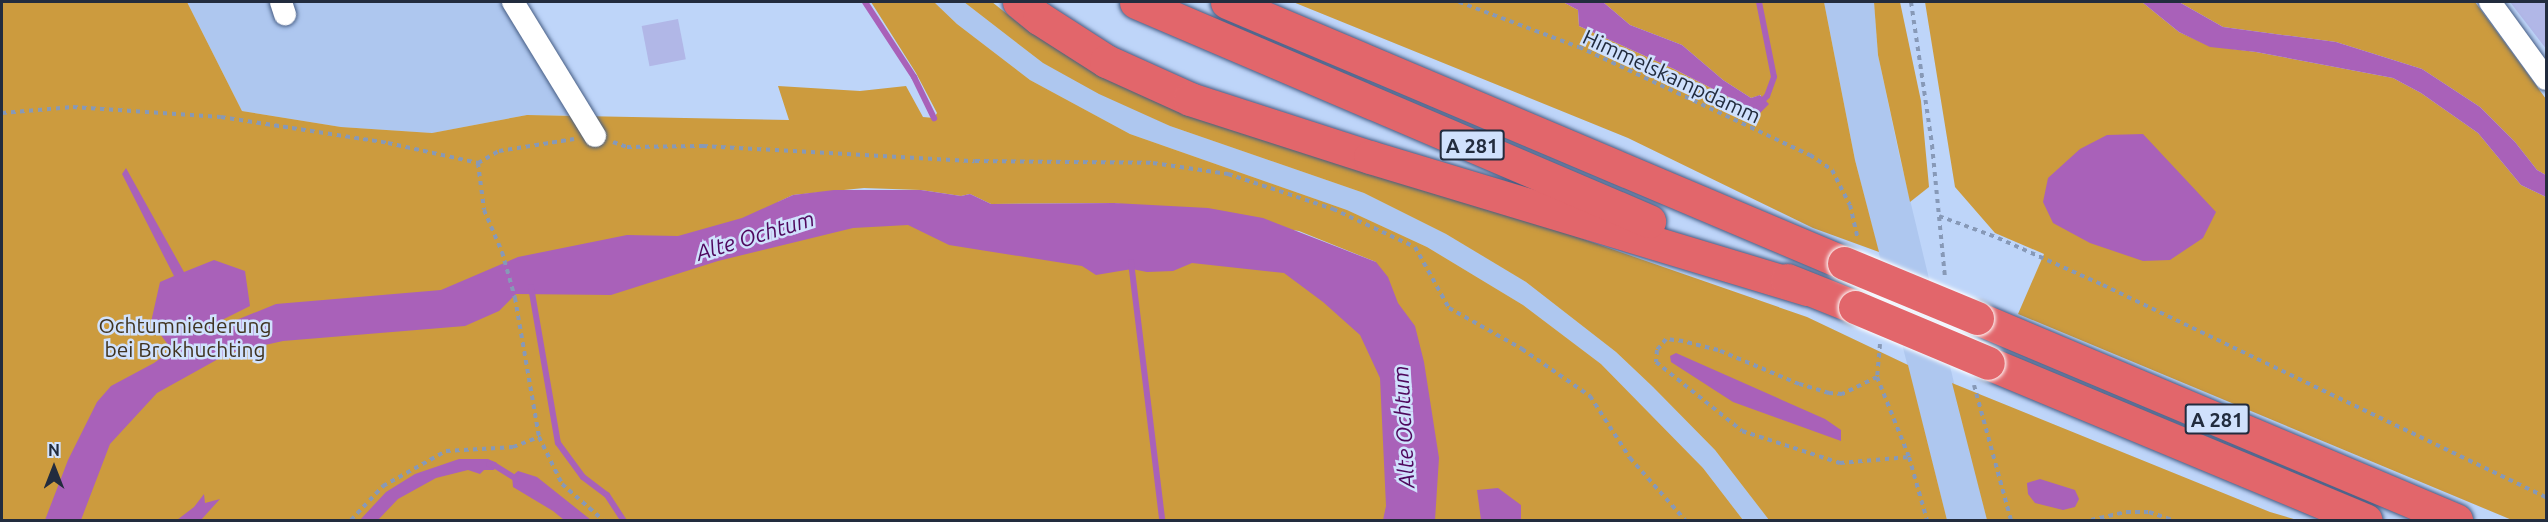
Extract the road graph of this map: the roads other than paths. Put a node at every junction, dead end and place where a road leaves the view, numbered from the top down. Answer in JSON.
{"nodes":[{"id":1,"x":513,"y":2,"type":"edge"},
{"id":2,"x":1018,"y":2,"type":"edge"},
{"id":3,"x":1136,"y":2,"type":"edge"},
{"id":4,"x":1228,"y":2,"type":"edge"},
{"id":5,"x":2490,"y":2,"type":"edge"},
{"id":6,"x":2547,"y":79,"type":"edge"},
{"id":7,"x":595,"y":136,"type":"road end"},
{"id":8,"x":1807,"y":289,"type":"junction"},
{"id":9,"x":2366,"y":520,"type":"edge"},
{"id":10,"x":2456,"y":520,"type":"edge"}],
"edges":[{"from":1,"to":7,"type":"lane"},
{"from":2,"to":8,"type":"highway"},
{"from":3,"to":8,"type":"highway","number":"A 281"},
{"from":4,"to":10,"type":"highway","number":"A 281","bridge":true},
{"from":5,"to":6,"type":"lane"},
{"from":8,"to":9,"type":"highway","number":"A 281","bridge":true}]}
